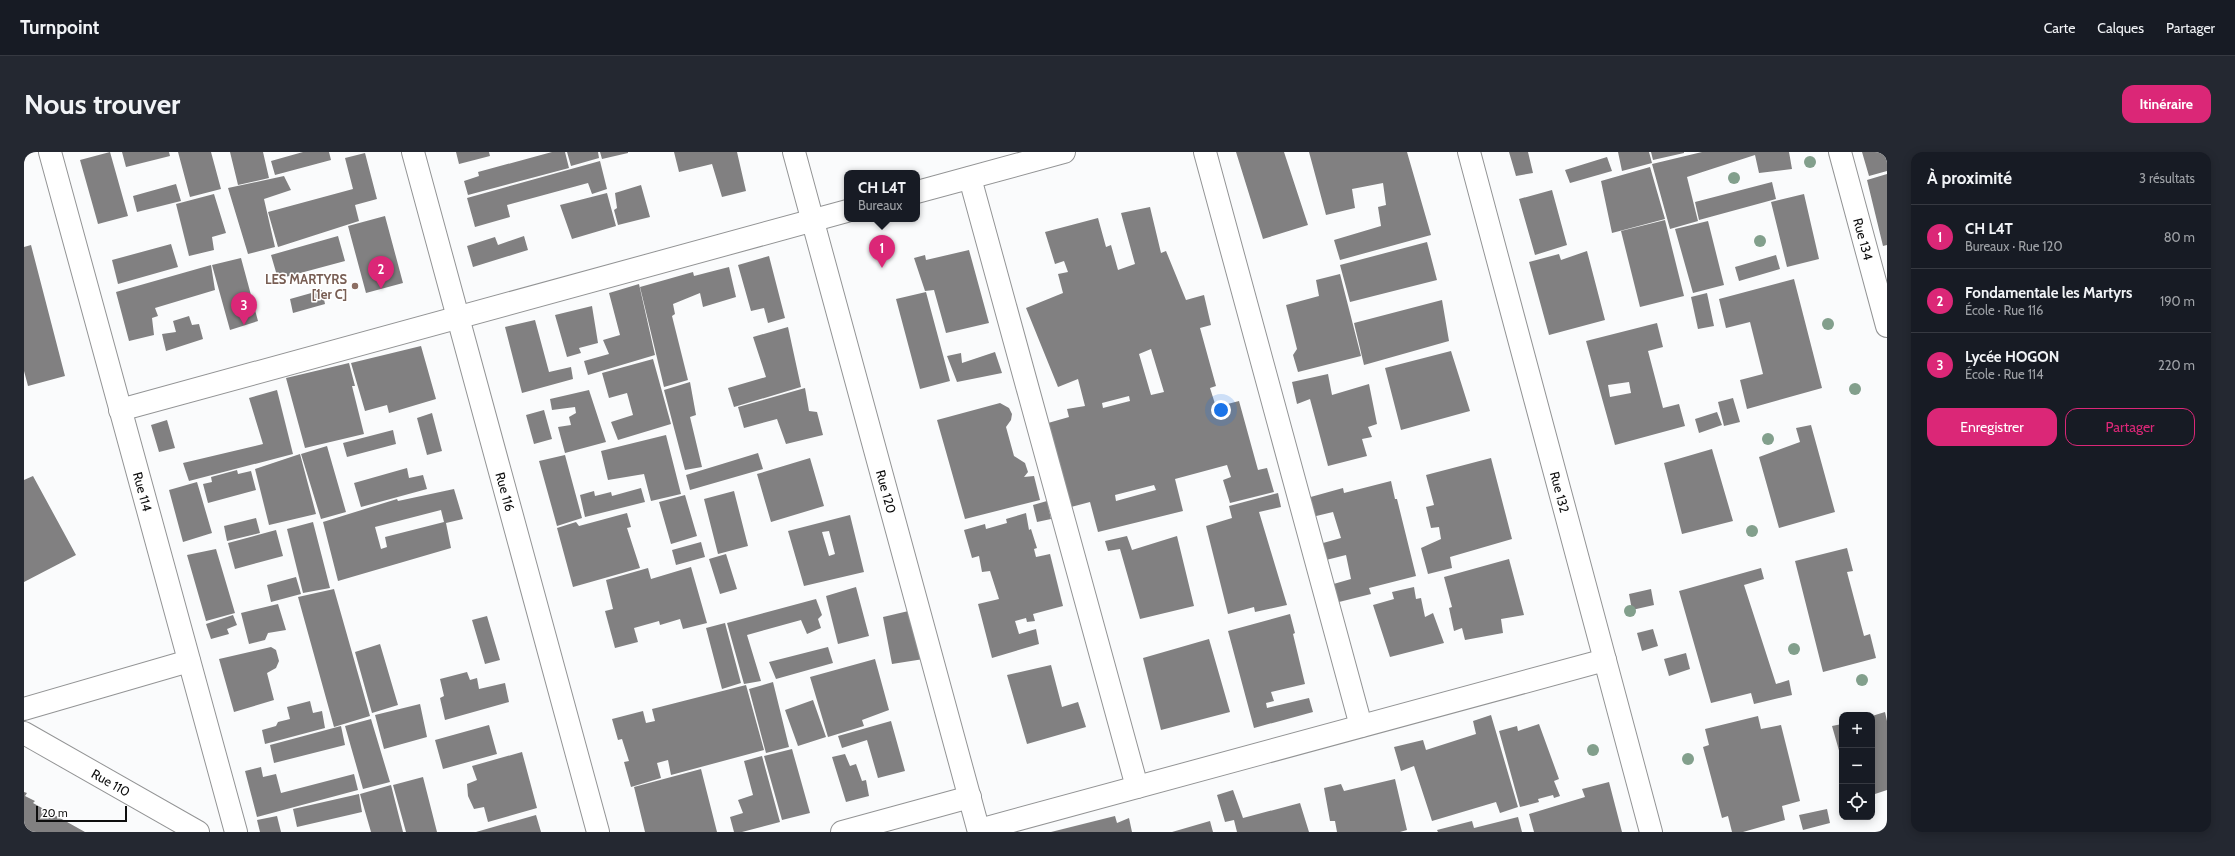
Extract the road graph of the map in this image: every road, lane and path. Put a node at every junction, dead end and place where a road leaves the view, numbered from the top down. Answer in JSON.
{"nodes":[{"id":1,"x":50,"y":152,"type":"edge"},
{"id":2,"x":414,"y":152,"type":"edge"},
{"id":3,"x":794,"y":152,"type":"edge"},
{"id":4,"x":1064,"y":152,"type":"edge"},
{"id":5,"x":1205,"y":152,"type":"edge"},
{"id":6,"x":1470,"y":152,"type":"edge"},
{"id":7,"x":1840,"y":152,"type":"edge"},
{"id":8,"x":970,"y":178,"type":"junction"},
{"id":9,"x":920,"y":191,"type":"edge"},
{"id":10,"x":844,"y":212,"type":"edge"},
{"id":11,"x":812,"y":221,"type":"junction"},
{"id":12,"x":458,"y":318,"type":"junction"},
{"id":13,"x":1887,"y":326,"type":"edge"},
{"id":14,"x":120,"y":410,"type":"junction"},
{"id":15,"x":1605,"y":660,"type":"junction"},
{"id":16,"x":189,"y":661,"type":"junction"},
{"id":17,"x":24,"y":709,"type":"edge"},
{"id":18,"x":1362,"y":726,"type":"junction"},
{"id":19,"x":24,"y":733,"type":"edge"},
{"id":20,"x":1137,"y":788,"type":"junction"},
{"id":21,"x":970,"y":797,"type":"junction"},
{"id":22,"x":979,"y":831,"type":"edge"},
{"id":23,"x":198,"y":832,"type":"edge"},
{"id":24,"x":236,"y":832,"type":"edge"},
{"id":25,"x":598,"y":832,"type":"edge"},
{"id":26,"x":842,"y":832,"type":"edge"},
{"id":27,"x":1651,"y":832,"type":"edge"}],
"edges":[{"from":1,"to":14,"type":"street","name":"Rue 114"},
{"from":2,"to":12,"type":"street","name":"Rue 116"},
{"from":3,"to":11,"type":"street","name":"Rue 120"},
{"from":4,"to":8,"type":"street"},
{"from":5,"to":18,"type":"street"},
{"from":6,"to":15,"type":"street","name":"Rue 132"},
{"from":7,"to":13,"type":"street","name":"Rue 134"},
{"from":8,"to":9,"type":"street"},
{"from":8,"to":20,"type":"street"},
{"from":10,"to":11,"type":"street"},
{"from":11,"to":12,"type":"street"},
{"from":11,"to":21,"type":"street","name":"Rue 120"},
{"from":12,"to":14,"type":"street"},
{"from":12,"to":25,"type":"street","name":"Rue 116"},
{"from":14,"to":16,"type":"street","name":"Rue 114"},
{"from":15,"to":18,"type":"street"},
{"from":15,"to":27,"type":"street","name":"Rue 132"},
{"from":16,"to":17,"type":"street"},
{"from":16,"to":24,"type":"street","name":"Rue 114"},
{"from":18,"to":20,"type":"street"},
{"from":19,"to":23,"type":"street","name":"Rue 110"},
{"from":20,"to":22,"type":"street"},
{"from":21,"to":22,"type":"street","name":"Rue 120"},
{"from":21,"to":26,"type":"street"}]}
